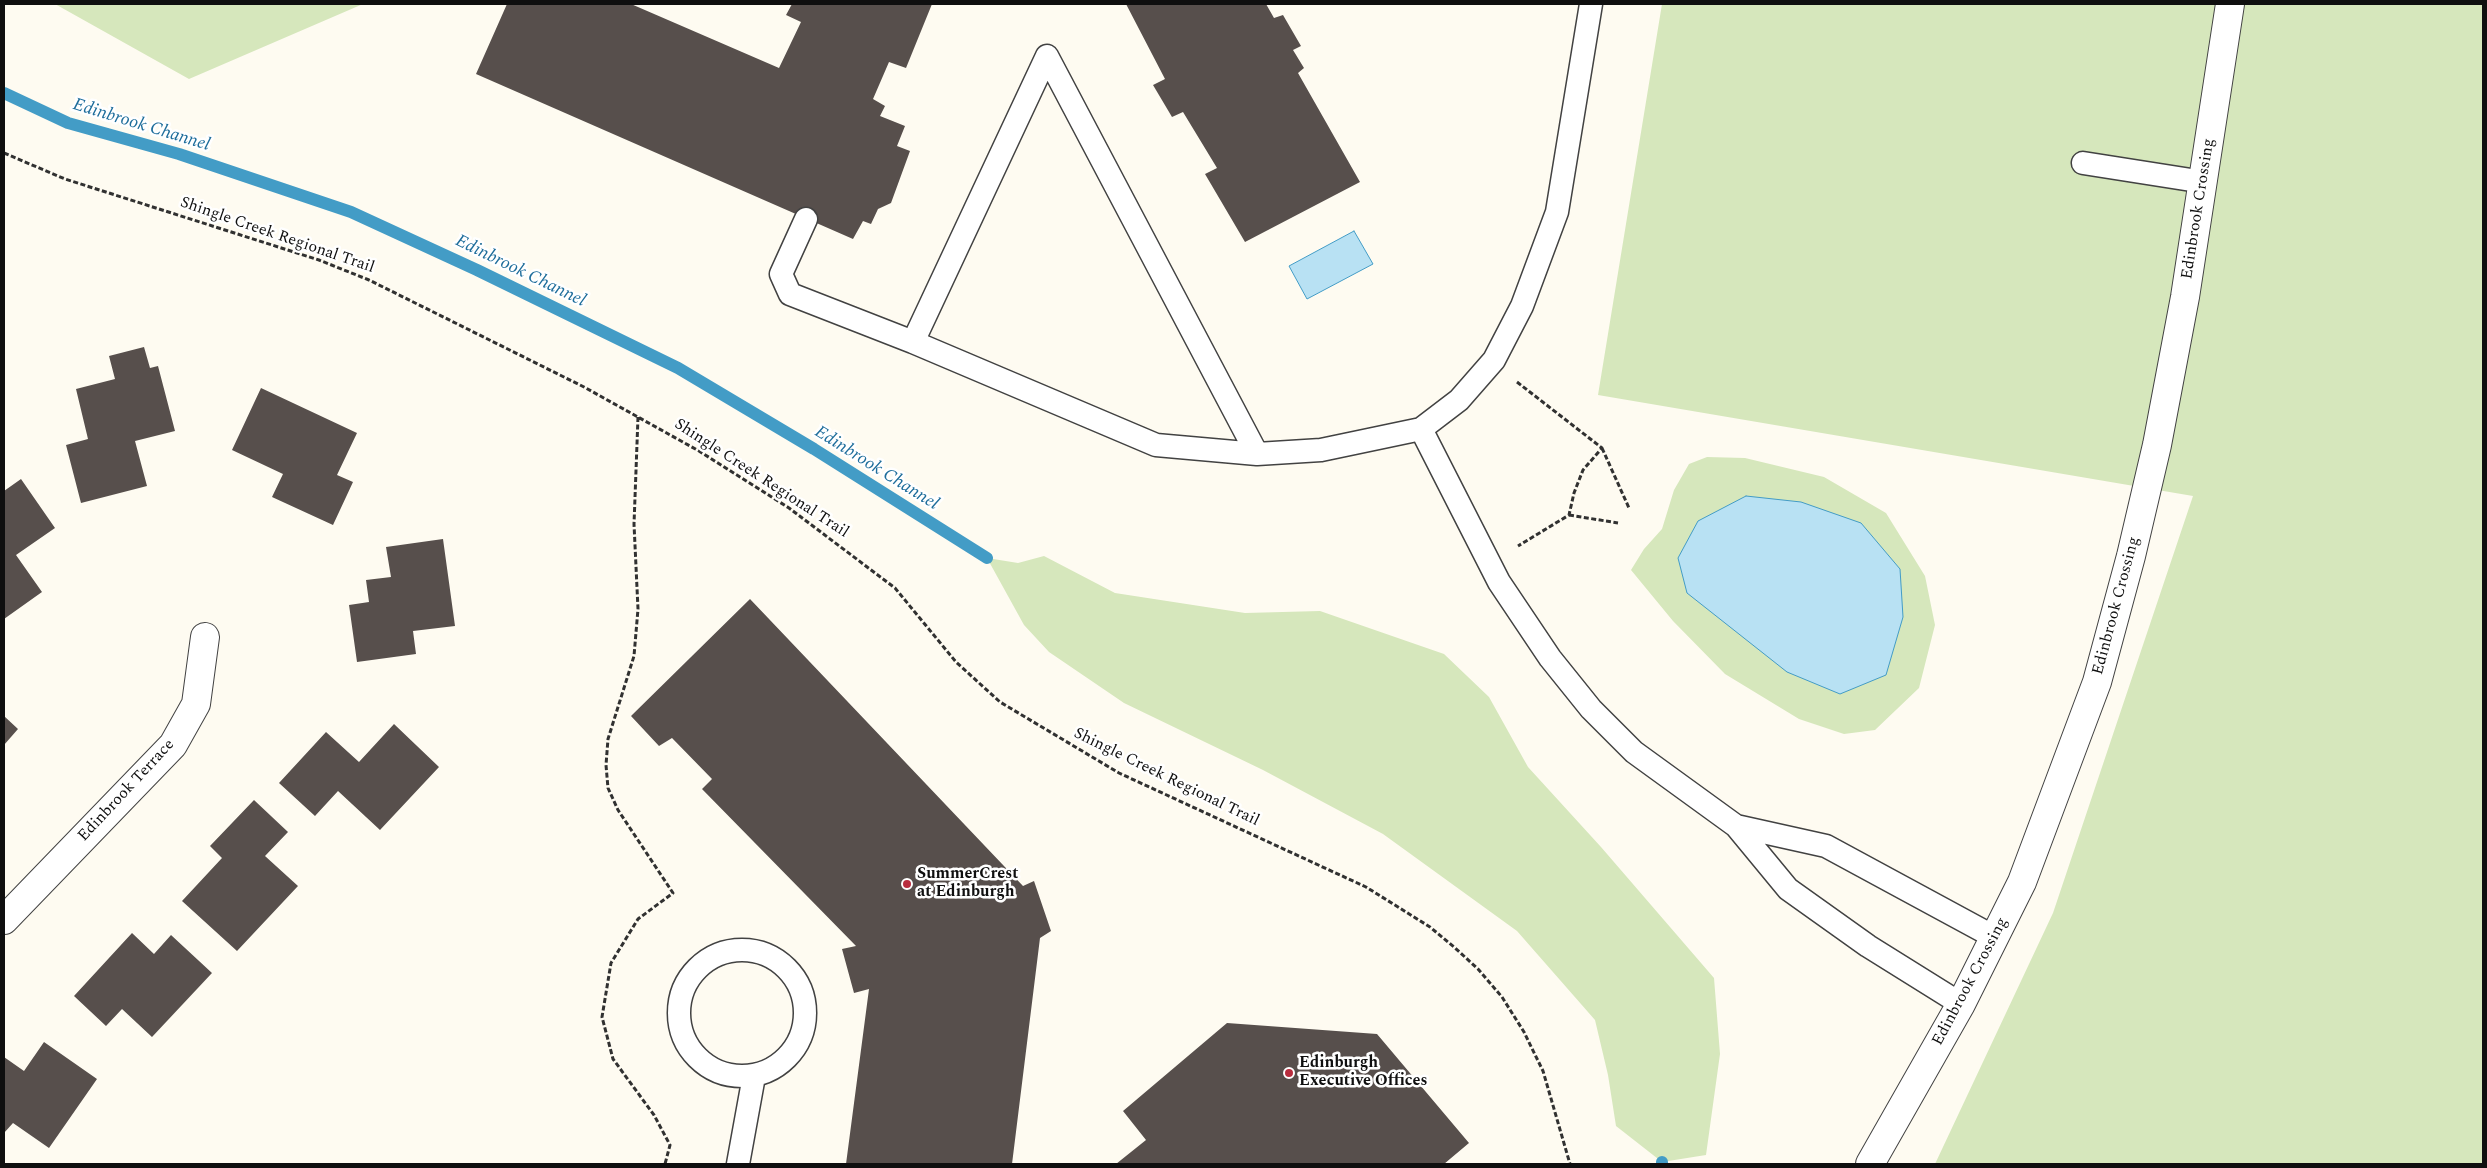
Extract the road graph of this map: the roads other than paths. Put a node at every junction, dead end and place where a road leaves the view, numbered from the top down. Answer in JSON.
{"nodes":[{"id":1,"x":1591,"y":4,"type":"edge"},
{"id":2,"x":2230,"y":4,"type":"edge"},
{"id":3,"x":2083,"y":163,"type":"dead end"},
{"id":4,"x":2204,"y":182,"type":"junction"},
{"id":5,"x":806,"y":219,"type":"dead end"},
{"id":6,"x":913,"y":342,"type":"junction"},
{"id":7,"x":1421,"y":429,"type":"junction"},
{"id":8,"x":1257,"y":454,"type":"junction"},
{"id":9,"x":205,"y":637,"type":"dead end"},
{"id":10,"x":1736,"y":826,"type":"junction"},
{"id":11,"x":4,"y":920,"type":"edge"},
{"id":12,"x":1996,"y":938,"type":"junction"},
{"id":13,"x":1961,"y":1004,"type":"junction"},
{"id":14,"x":754,"y":1076,"type":"junction"},
{"id":15,"x":738,"y":1164,"type":"edge"},
{"id":16,"x":1870,"y":1164,"type":"edge"}],
"edges":[{"from":1,"to":7,"type":"lane"},
{"from":2,"to":4,"type":"street","name":"Edinbrook Crossing"},
{"from":3,"to":4,"type":"lane"},
{"from":4,"to":12,"type":"street","name":"Edinbrook Crossing"},
{"from":5,"to":6,"type":"lane"},
{"from":6,"to":8,"type":"lane"},
{"from":6,"to":8,"type":"lane"},
{"from":7,"to":8,"type":"lane"},
{"from":7,"to":10,"type":"lane"},
{"from":9,"to":11,"type":"street","name":"Edinbrook Terrace"},
{"from":10,"to":12,"type":"lane"},
{"from":10,"to":13,"type":"lane"},
{"from":12,"to":13,"type":"street","name":"Edinbrook Crossing"},
{"from":13,"to":16,"type":"street","name":"Edinbrook Crossing"},
{"from":14,"to":14,"type":"lane"},
{"from":14,"to":15,"type":"lane"}]}
